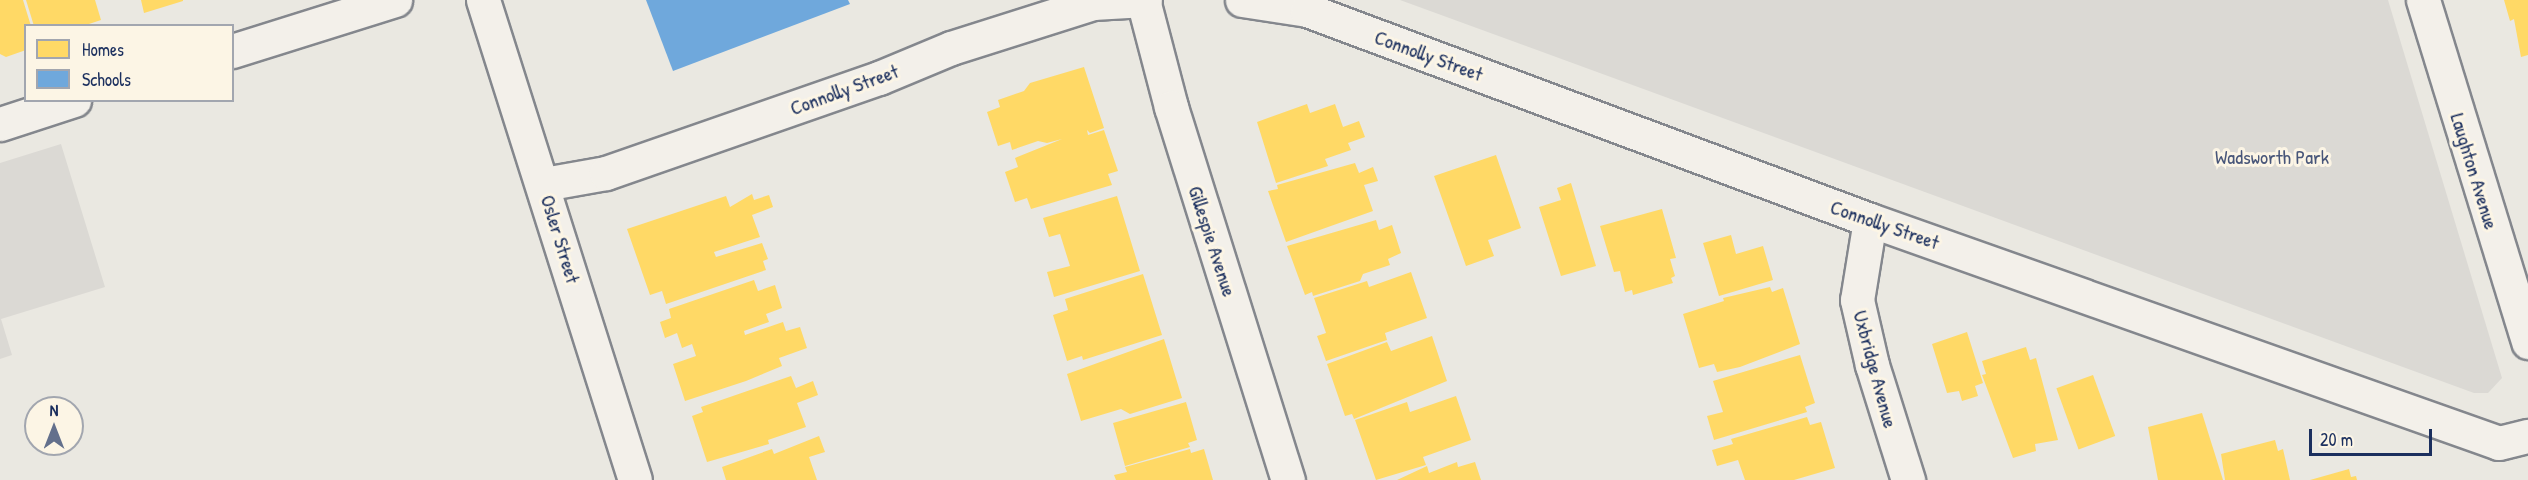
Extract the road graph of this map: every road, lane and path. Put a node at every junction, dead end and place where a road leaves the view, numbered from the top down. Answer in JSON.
{"nodes":[{"id":1,"x":395,"y":0,"type":"edge"},
{"id":2,"x":483,"y":0,"type":"edge"},
{"id":3,"x":1144,"y":0,"type":"edge"},
{"id":4,"x":1242,"y":0,"type":"edge"},
{"id":5,"x":2423,"y":0,"type":"edge"},
{"id":6,"x":234,"y":50,"type":"edge"},
{"id":7,"x":68,"y":102,"type":"edge"},
{"id":8,"x":0,"y":124,"type":"edge"},
{"id":9,"x":544,"y":184,"type":"junction"},
{"id":10,"x":1870,"y":220,"type":"junction"},
{"id":11,"x":2528,"y":342,"type":"edge"},
{"id":12,"x":2528,"y":436,"type":"edge"},
{"id":13,"x":635,"y":480,"type":"edge"},
{"id":14,"x":1288,"y":480,"type":"edge"},
{"id":15,"x":1908,"y":480,"type":"edge"}],
"edges":[{"from":1,"to":6,"type":"street"},
{"from":2,"to":9,"type":"street","name":"Osler Street"},
{"from":3,"to":9,"type":"street","name":"Connolly Street"},
{"from":3,"to":14,"type":"street","name":"Gillespie Avenue"},
{"from":4,"to":10,"type":"street","name":"Connolly Street"},
{"from":5,"to":11,"type":"street","name":"Laughton Avenue"},
{"from":7,"to":8,"type":"street"},
{"from":9,"to":13,"type":"street","name":"Osler Street"},
{"from":10,"to":12,"type":"street","name":"Connolly Street"},
{"from":10,"to":15,"type":"street","name":"Uxbridge Avenue"}]}
